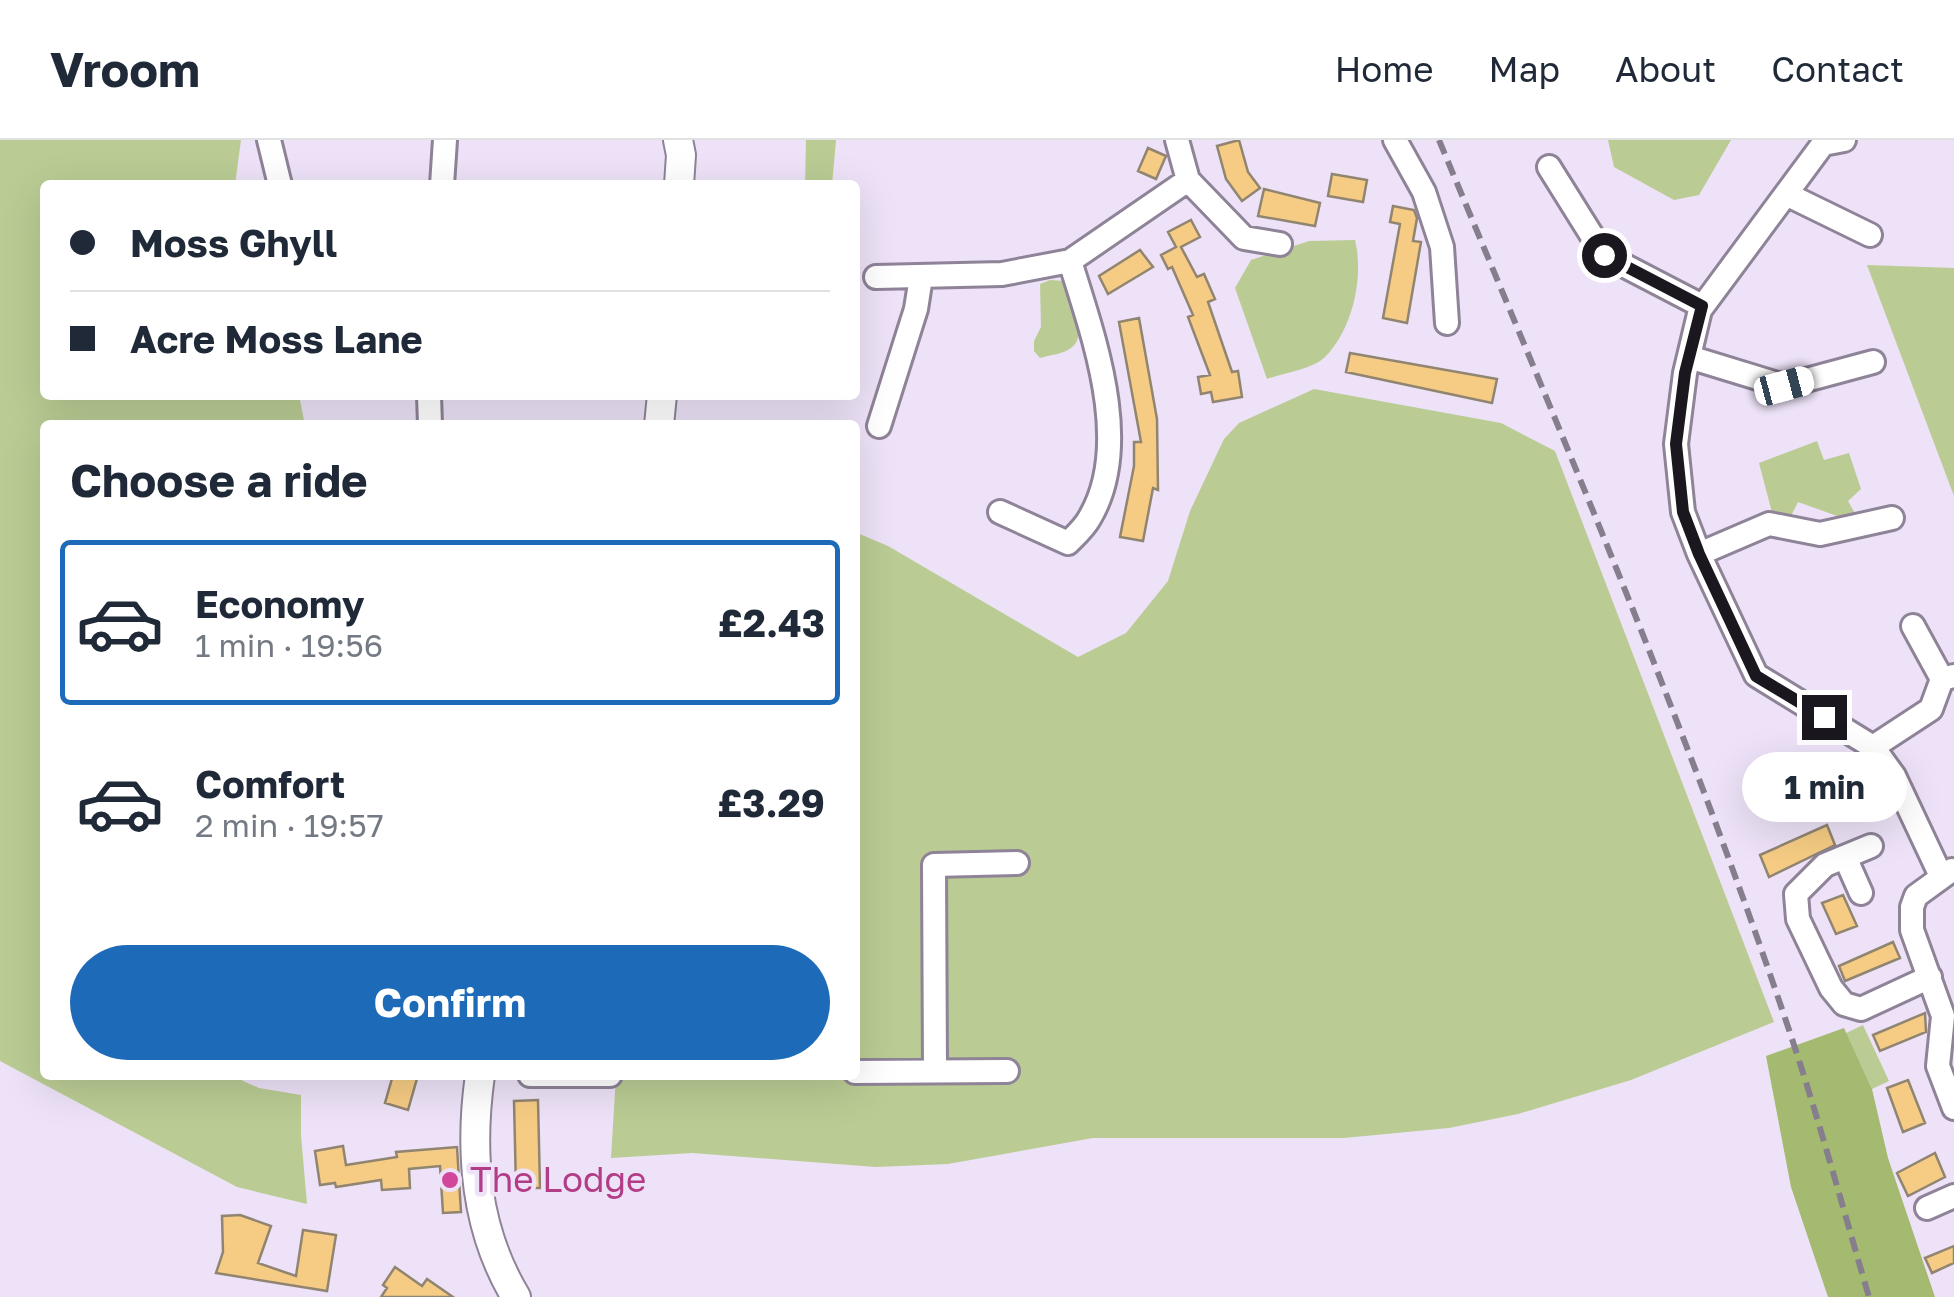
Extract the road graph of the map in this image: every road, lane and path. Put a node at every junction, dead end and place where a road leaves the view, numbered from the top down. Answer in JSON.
{"nodes":[{"id":1,"x":268,"y":140,"type":"edge"},
{"id":2,"x":444,"y":140,"type":"edge"},
{"id":3,"x":678,"y":140,"type":"edge"},
{"id":4,"x":1177,"y":140,"type":"edge"},
{"id":5,"x":1395,"y":140,"type":"edge"},
{"id":6,"x":1830,"y":142,"type":"edge"},
{"id":7,"x":1549,"y":167,"type":"dead end"},
{"id":8,"x":279,"y":180,"type":"edge"},
{"id":9,"x":442,"y":180,"type":"edge"},
{"id":10,"x":679,"y":180,"type":"edge"},
{"id":11,"x":1188,"y":180,"type":"junction"},
{"id":12,"x":1786,"y":194,"type":"junction"},
{"id":13,"x":1870,"y":235,"type":"dead end"},
{"id":14,"x":1280,"y":244,"type":"dead end"},
{"id":15,"x":1070,"y":261,"type":"junction"},
{"id":16,"x":876,"y":277,"type":"dead end"},
{"id":17,"x":921,"y":277,"type":"junction"},
{"id":18,"x":1702,"y":306,"type":"junction"},
{"id":19,"x":1446,"y":323,"type":"dead end"},
{"id":20,"x":1688,"y":357,"type":"junction"},
{"id":21,"x":1873,"y":362,"type":"dead end"},
{"id":22,"x":879,"y":426,"type":"dead end"},
{"id":23,"x":1000,"y":512,"type":"dead end"},
{"id":24,"x":1892,"y":518,"type":"dead end"},
{"id":25,"x":1699,"y":554,"type":"junction"},
{"id":26,"x":1912,"y":626,"type":"dead end"},
{"id":27,"x":1948,"y":677,"type":"edge"},
{"id":28,"x":1872,"y":747,"type":"junction"},
{"id":29,"x":1872,"y":846,"type":"dead end"},
{"id":30,"x":1845,"y":856,"type":"junction"},
{"id":31,"x":1017,"y":863,"type":"dead end"},
{"id":32,"x":1948,"y":872,"type":"edge"},
{"id":33,"x":1860,"y":892,"type":"dead end"},
{"id":34,"x":1930,"y":978,"type":"junction"},
{"id":35,"x":1007,"y":1070,"type":"dead end"},
{"id":36,"x":935,"y":1071,"type":"junction"},
{"id":37,"x":860,"y":1072,"type":"edge"},
{"id":38,"x":480,"y":1080,"type":"edge"},
{"id":39,"x":1954,"y":1108,"type":"edge"},
{"id":40,"x":1954,"y":1196,"type":"edge"},
{"id":41,"x":1927,"y":1208,"type":"dead end"},
{"id":42,"x":516,"y":1297,"type":"edge"}],
"edges":[{"from":1,"to":8,"type":"street"},
{"from":2,"to":9,"type":"street"},
{"from":3,"to":10,"type":"street"},
{"from":4,"to":11,"type":"street"},
{"from":5,"to":19,"type":"street"},
{"from":6,"to":12,"type":"street"},
{"from":7,"to":18,"type":"street"},
{"from":11,"to":14,"type":"street"},
{"from":11,"to":15,"type":"street"},
{"from":12,"to":13,"type":"street"},
{"from":12,"to":18,"type":"street"},
{"from":15,"to":17,"type":"street"},
{"from":15,"to":23,"type":"street"},
{"from":16,"to":17,"type":"street"},
{"from":17,"to":22,"type":"street"},
{"from":18,"to":20,"type":"street"},
{"from":20,"to":21,"type":"street"},
{"from":20,"to":25,"type":"street"},
{"from":24,"to":25,"type":"street"},
{"from":25,"to":28,"type":"street"},
{"from":26,"to":27,"type":"street"},
{"from":27,"to":28,"type":"street"},
{"from":28,"to":32,"type":"street"},
{"from":29,"to":30,"type":"street"},
{"from":30,"to":33,"type":"street"},
{"from":30,"to":34,"type":"street"},
{"from":31,"to":36,"type":"street"},
{"from":32,"to":34,"type":"street"},
{"from":34,"to":39,"type":"street"},
{"from":35,"to":36,"type":"street"},
{"from":36,"to":37,"type":"street"},
{"from":38,"to":42,"type":"street"},
{"from":40,"to":41,"type":"street"}]}
